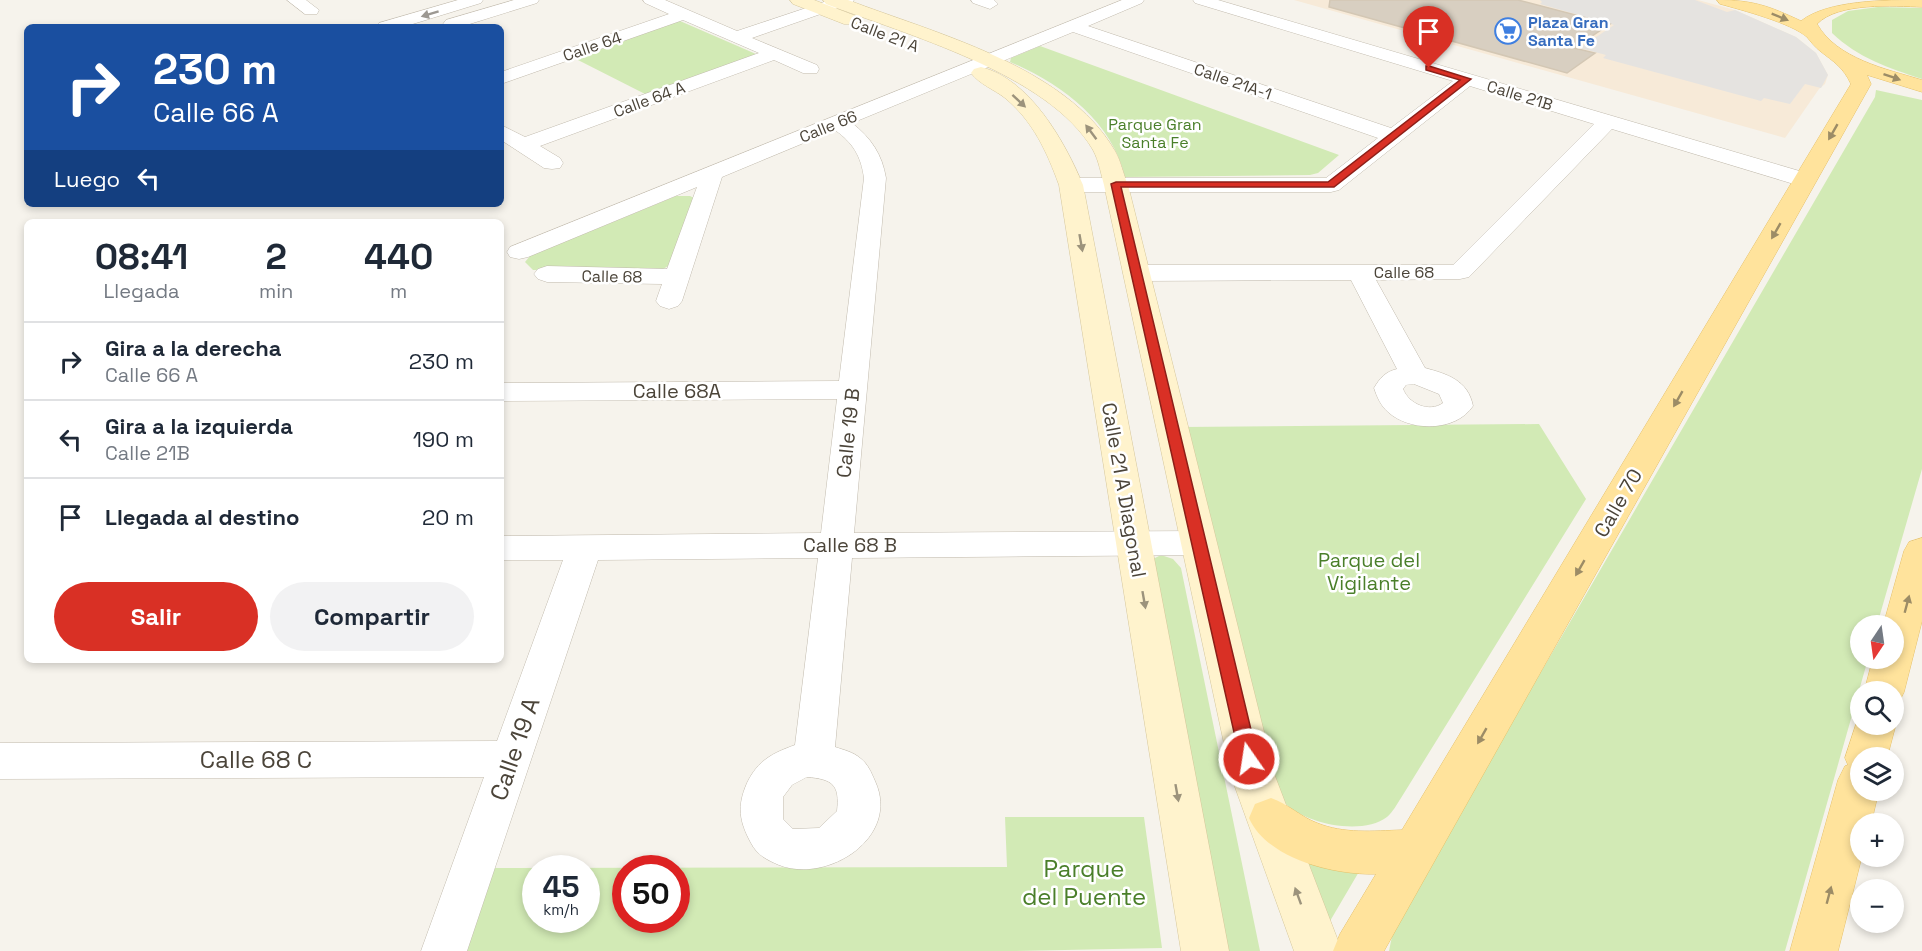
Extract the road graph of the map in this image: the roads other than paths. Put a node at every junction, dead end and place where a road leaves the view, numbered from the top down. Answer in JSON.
{"nodes":[{"id":1,"x":296,"y":0,"type":"edge"},
{"id":2,"x":475,"y":0,"type":"edge"},
{"id":3,"x":531,"y":0,"type":"edge"},
{"id":4,"x":651,"y":0,"type":"edge"},
{"id":5,"x":1137,"y":0,"type":"edge"},
{"id":6,"x":1201,"y":0,"type":"edge"},
{"id":7,"x":1726,"y":0,"type":"edge"},
{"id":8,"x":1916,"y":1,"type":"edge"},
{"id":9,"x":823,"y":2,"type":"edge"},
{"id":10,"x":1809,"y":2,"type":"dead end"},
{"id":11,"x":1837,"y":4,"type":"junction"},
{"id":12,"x":311,"y":10,"type":"dead end"},
{"id":13,"x":684,"y":14,"type":"junction"},
{"id":14,"x":395,"y":24,"type":"edge"},
{"id":15,"x":452,"y":24,"type":"edge"},
{"id":16,"x":1072,"y":26,"type":"junction"},
{"id":17,"x":1811,"y":33,"type":"junction"},
{"id":18,"x":730,"y":34,"type":"junction"},
{"id":19,"x":774,"y":54,"type":"junction"},
{"id":20,"x":1843,"y":57,"type":"junction"},
{"id":21,"x":980,"y":64,"type":"junction"},
{"id":22,"x":810,"y":69,"type":"dead end"},
{"id":23,"x":504,"y":77,"type":"edge"},
{"id":24,"x":1467,"y":79,"type":"junction"},
{"id":25,"x":1922,"y":86,"type":"edge"},
{"id":26,"x":1608,"y":121,"type":"junction"},
{"id":27,"x":837,"y":122,"type":"junction"},
{"id":28,"x":504,"y":133,"type":"edge"},
{"id":29,"x":1393,"y":136,"type":"junction"},
{"id":30,"x":523,"y":145,"type":"junction"},
{"id":31,"x":552,"y":163,"type":"dead end"},
{"id":32,"x":713,"y":172,"type":"junction"},
{"id":33,"x":1805,"y":180,"type":"junction"},
{"id":34,"x":1116,"y":184,"type":"junction"},
{"id":35,"x":1071,"y":185,"type":"junction"},
{"id":36,"x":519,"y":252,"type":"dead end"},
{"id":37,"x":1136,"y":273,"type":"junction"},
{"id":38,"x":1360,"y":273,"type":"junction"},
{"id":39,"x":547,"y":274,"type":"dead end"},
{"id":40,"x":677,"y":277,"type":"junction"},
{"id":41,"x":669,"y":301,"type":"dead end"},
{"id":42,"x":1414,"y":375,"type":"dead end"},
{"id":43,"x":852,"y":390,"type":"junction"},
{"id":44,"x":504,"y":392,"type":"edge"},
{"id":45,"x":1134,"y":543,"type":"junction"},
{"id":46,"x":1199,"y":543,"type":"junction"},
{"id":47,"x":836,"y":544,"type":"junction"},
{"id":48,"x":585,"y":547,"type":"junction"},
{"id":49,"x":504,"y":548,"type":"edge"},
{"id":50,"x":1922,"y":551,"type":"edge"},
{"id":51,"x":1904,"y":617,"type":"edge"},
{"id":52,"x":511,"y":759,"type":"junction"},
{"id":53,"x":813,"y":759,"type":"dead end"},
{"id":54,"x":0,"y":761,"type":"edge"},
{"id":55,"x":1854,"y":801,"type":"edge"},
{"id":56,"x":1271,"y":818,"type":"junction"},
{"id":57,"x":1415,"y":851,"type":"junction"},
{"id":58,"x":444,"y":951,"type":"edge"},
{"id":59,"x":1204,"y":951,"type":"edge"},
{"id":60,"x":1318,"y":951,"type":"edge"},
{"id":61,"x":1357,"y":951,"type":"edge"},
{"id":62,"x":1814,"y":951,"type":"edge"}],
"edges":[{"from":1,"to":12,"type":"street"},
{"from":2,"to":14,"type":"street","one_way":true},
{"from":3,"to":15,"type":"street"},
{"from":4,"to":13,"type":"street"},
{"from":5,"to":16,"type":"street","name":"Calle 66"},
{"from":6,"to":24,"type":"street","name":"Calle 21B"},
{"from":7,"to":17,"type":"main road","one_way":true},
{"from":8,"to":11,"type":"main road"},
{"from":9,"to":18,"type":"street"},
{"from":9,"to":21,"type":"main road","name":"Calle 21 A"},
{"from":10,"to":11,"type":"main road"},
{"from":11,"to":17,"type":"main road"},
{"from":13,"to":18,"type":"street"},
{"from":13,"to":23,"type":"street","name":"Calle 64"},
{"from":16,"to":21,"type":"street","name":"Calle 66"},
{"from":16,"to":29,"type":"street","name":"Calle 21A-1"},
{"from":17,"to":20,"type":"main road"},
{"from":18,"to":19,"type":"street"},
{"from":19,"to":22,"type":"street"},
{"from":19,"to":30,"type":"street","name":"Calle 64 A"},
{"from":20,"to":25,"type":"main road","one_way":true},
{"from":20,"to":33,"type":"main road","name":"Calle 70","one_way":true},
{"from":21,"to":27,"type":"street","name":"Calle 66"},
{"from":34,"to":21,"type":"main road","one_way":true},
{"from":21,"to":35,"type":"main road","name":"Calle 21 A Diagonal","one_way":true},
{"from":24,"to":26,"type":"street","name":"Calle 21B"},
{"from":24,"to":29,"type":"street"},
{"from":26,"to":33,"type":"street","name":"Calle 21B"},
{"from":26,"to":38,"type":"street","name":"Calle 68"},
{"from":27,"to":32,"type":"street","name":"Calle 66"},
{"from":27,"to":43,"type":"street","name":"Calle 19 B"},
{"from":28,"to":30,"type":"street"},
{"from":29,"to":34,"type":"street"},
{"from":30,"to":31,"type":"street"},
{"from":32,"to":36,"type":"street","name":"Calle 66"},
{"from":32,"to":40,"type":"street"},
{"from":33,"to":57,"type":"main road","name":"Calle 70","one_way":true},
{"from":34,"to":35,"type":"street"},
{"from":34,"to":37,"type":"main road"},
{"from":35,"to":45,"type":"main road","name":"Calle 21 A Diagonal","one_way":true},
{"from":37,"to":38,"type":"street","name":"Calle 68"},
{"from":37,"to":46,"type":"main road"},
{"from":38,"to":42,"type":"street"},
{"from":39,"to":40,"type":"street","name":"Calle 68"},
{"from":40,"to":41,"type":"street"},
{"from":43,"to":44,"type":"street","name":"Calle 68A"},
{"from":43,"to":47,"type":"street","name":"Calle 19 B"},
{"from":45,"to":46,"type":"street","name":"Calle 68 B"},
{"from":45,"to":47,"type":"street","name":"Calle 68 B"},
{"from":45,"to":59,"type":"main road","name":"Calle 21 A Diagonal","one_way":true},
{"from":46,"to":56,"type":"main road"},
{"from":47,"to":48,"type":"street","name":"Calle 68 B"},
{"from":47,"to":53,"type":"street","name":"Calle 19 B"},
{"from":48,"to":49,"type":"street","name":"Calle 68 B"},
{"from":48,"to":52,"type":"street","name":"Calle 19 A"},
{"from":51,"to":50,"type":"main road","one_way":true},
{"from":52,"to":54,"type":"street","name":"Calle 68 C"},
{"from":52,"to":58,"type":"street","name":"Calle 19 A"},
{"from":62,"to":55,"type":"main road","one_way":true},
{"from":56,"to":57,"type":"main road"},
{"from":60,"to":56,"type":"main road","one_way":true},
{"from":57,"to":61,"type":"main road","name":"Calle 70"}]}
